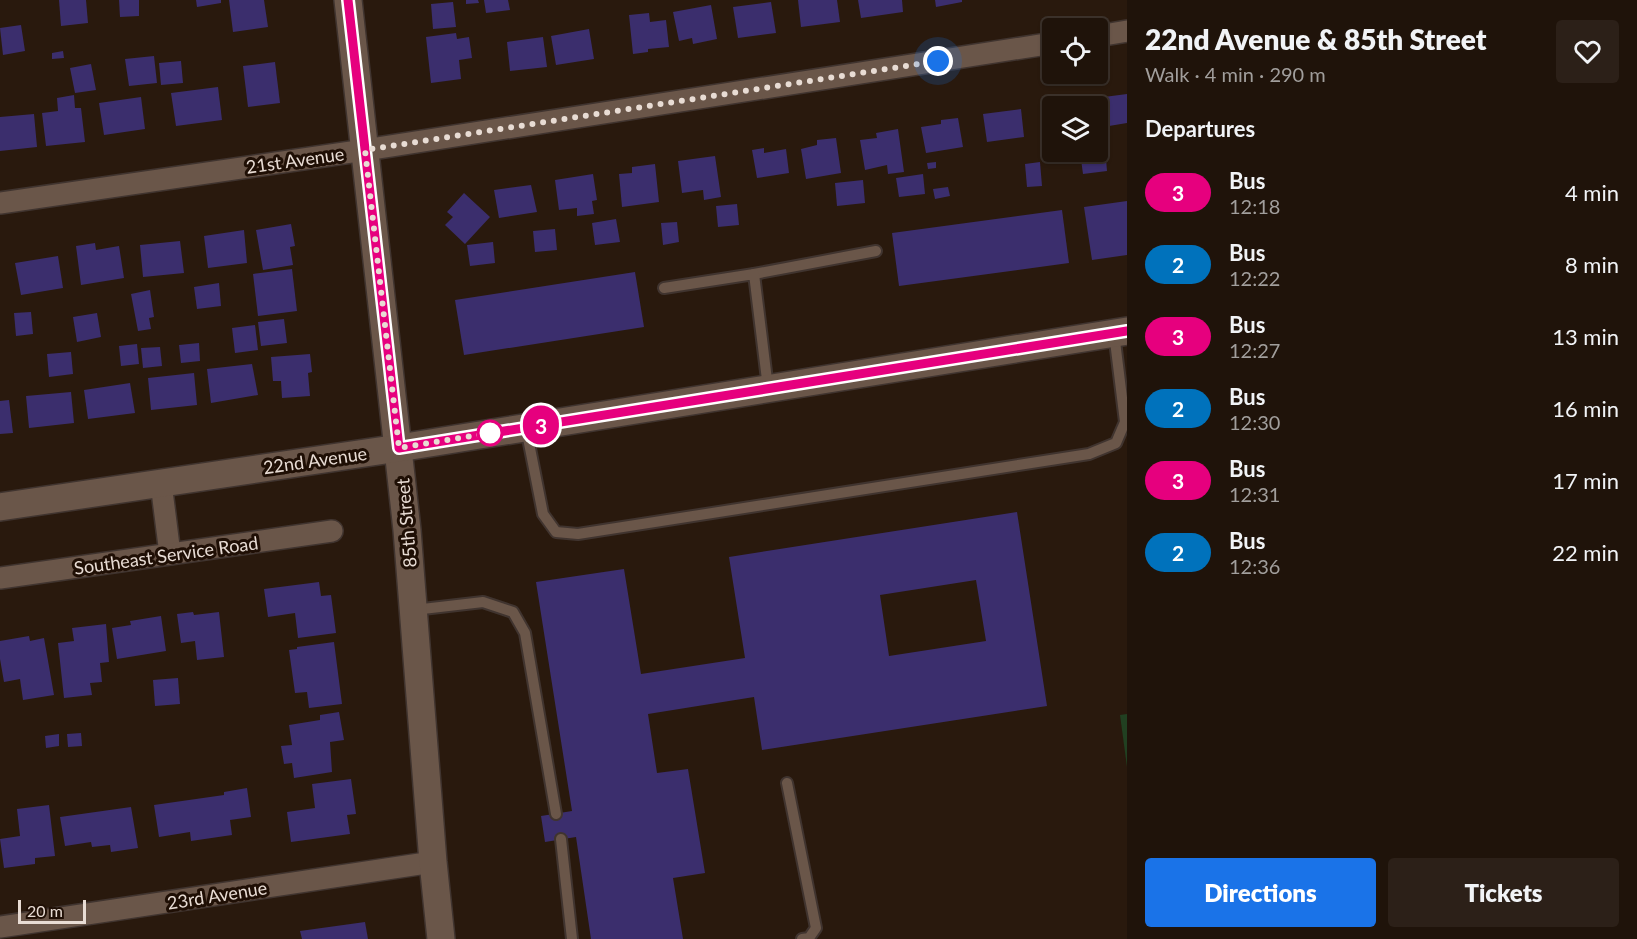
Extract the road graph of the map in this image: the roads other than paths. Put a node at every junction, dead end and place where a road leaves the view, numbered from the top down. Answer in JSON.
{"nodes":[{"id":1,"x":348,"y":0,"type":"edge"},
{"id":2,"x":1127,"y":31,"type":"edge"},
{"id":3,"x":1108,"y":34,"type":"edge"},
{"id":4,"x":1042,"y":45,"type":"edge"},
{"id":5,"x":365,"y":150,"type":"junction"},
{"id":6,"x":0,"y":203,"type":"edge"},
{"id":7,"x":876,"y":251,"type":"dead end"},
{"id":8,"x":754,"y":273,"type":"junction"},
{"id":9,"x":664,"y":288,"type":"dead end"},
{"id":10,"x":1121,"y":332,"type":"edge"},
{"id":11,"x":768,"y":388,"type":"junction"},
{"id":12,"x":526,"y":427,"type":"junction"},
{"id":13,"x":399,"y":448,"type":"junction"},
{"id":14,"x":161,"y":483,"type":"junction"},
{"id":15,"x":0,"y":507,"type":"edge"},
{"id":16,"x":332,"y":531,"type":"dead end"},
{"id":17,"x":170,"y":554,"type":"junction"},
{"id":18,"x":0,"y":578,"type":"edge"},
{"id":19,"x":414,"y":610,"type":"junction"},
{"id":20,"x":787,"y":783,"type":"dead end"},
{"id":21,"x":556,"y":814,"type":"dead end"},
{"id":22,"x":561,"y":839,"type":"dead end"},
{"id":23,"x":433,"y":862,"type":"junction"},
{"id":24,"x":0,"y":927,"type":"edge"},
{"id":25,"x":441,"y":939,"type":"edge"},
{"id":26,"x":572,"y":939,"type":"edge"},
{"id":27,"x":802,"y":939,"type":"edge"}],
"edges":[{"from":1,"to":5,"type":"street","name":"85th Street"},
{"from":2,"to":3,"type":"street"},
{"from":4,"to":5,"type":"street","name":"21st Avenue"},
{"from":5,"to":6,"type":"street","name":"21st Avenue"},
{"from":5,"to":13,"type":"street","name":"85th Street"},
{"from":7,"to":8,"type":"lane"},
{"from":8,"to":9,"type":"lane"},
{"from":8,"to":11,"type":"lane"},
{"from":10,"to":11,"type":"street","name":"22nd Avenue"},
{"from":10,"to":12,"type":"lane"},
{"from":11,"to":12,"type":"street","name":"22nd Avenue"},
{"from":12,"to":13,"type":"street","name":"22nd Avenue"},
{"from":13,"to":14,"type":"street","name":"22nd Avenue"},
{"from":13,"to":19,"type":"street","name":"85th Street"},
{"from":14,"to":15,"type":"street","name":"22nd Avenue"},
{"from":14,"to":17,"type":"street"},
{"from":16,"to":17,"type":"street","name":"Southeast Service Road"},
{"from":17,"to":18,"type":"street","name":"Southeast Service Road"},
{"from":19,"to":21,"type":"lane"},
{"from":19,"to":23,"type":"street","name":"85th Street"},
{"from":20,"to":27,"type":"lane"},
{"from":22,"to":26,"type":"lane"},
{"from":23,"to":24,"type":"street","name":"23rd Avenue"},
{"from":23,"to":25,"type":"street","name":"85th Street"}]}
